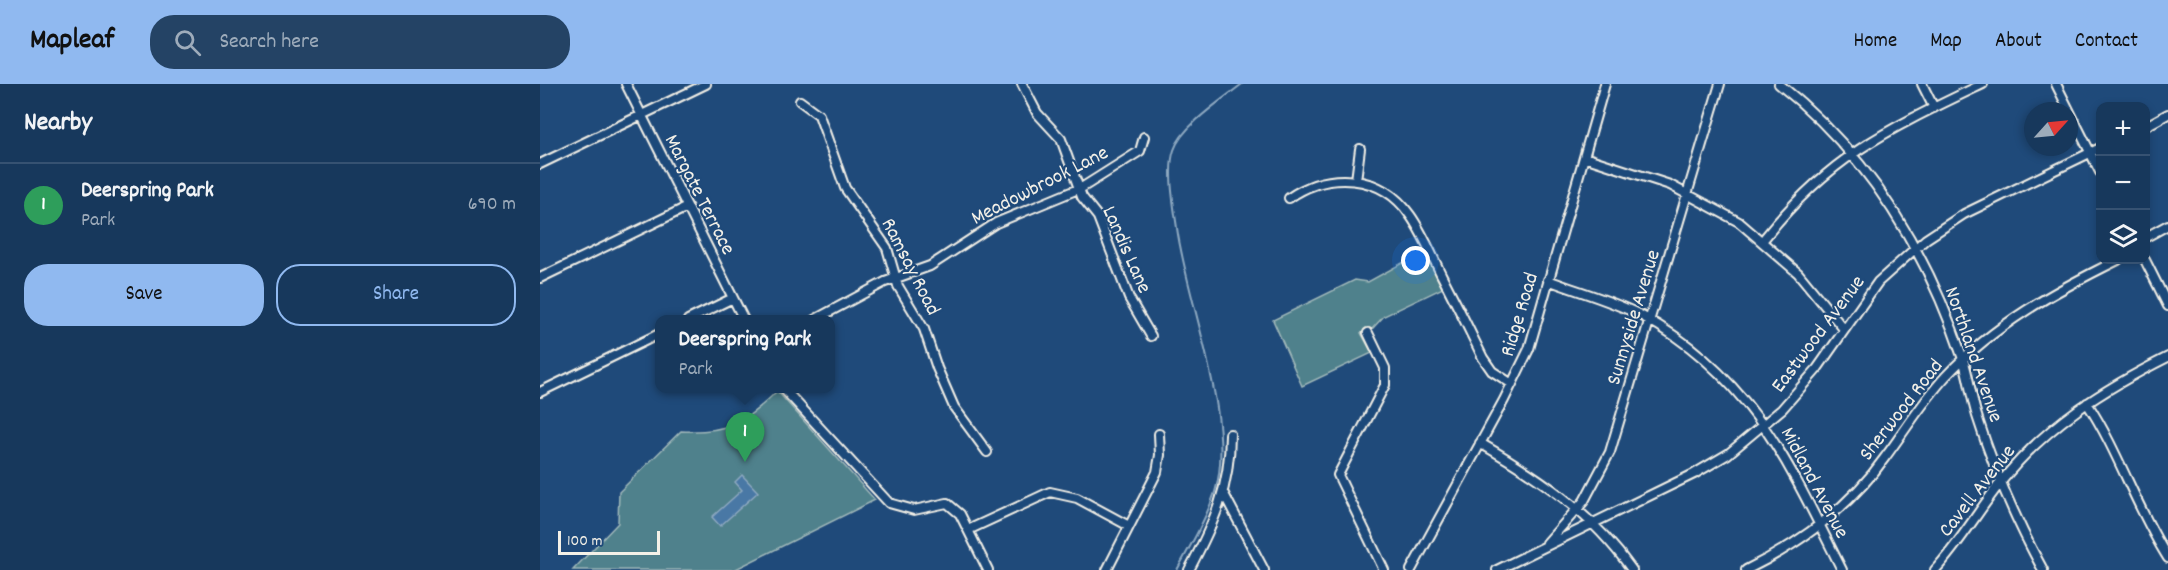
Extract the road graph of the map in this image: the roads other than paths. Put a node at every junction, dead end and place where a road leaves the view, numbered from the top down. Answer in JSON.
{"nodes":[{"id":1,"x":626,"y":84,"type":"edge"},
{"id":2,"x":706,"y":84,"type":"edge"},
{"id":3,"x":1022,"y":84,"type":"edge"},
{"id":4,"x":1605,"y":84,"type":"edge"},
{"id":5,"x":1720,"y":84,"type":"edge"},
{"id":6,"x":1779,"y":84,"type":"edge"},
{"id":7,"x":1923,"y":84,"type":"edge"},
{"id":8,"x":1983,"y":84,"type":"edge"},
{"id":9,"x":2056,"y":84,"type":"edge"},
{"id":10,"x":800,"y":101,"type":"dead end"},
{"id":11,"x":1934,"y":108,"type":"junction"},
{"id":12,"x":2168,"y":114,"type":"edge"},
{"id":13,"x":641,"y":115,"type":"junction"},
{"id":14,"x":2150,"y":123,"type":"edge"},
{"id":15,"x":1144,"y":137,"type":"dead end"},
{"id":16,"x":1360,"y":149,"type":"dead end"},
{"id":17,"x":2096,"y":150,"type":"edge"},
{"id":18,"x":1851,"y":153,"type":"junction"},
{"id":19,"x":2091,"y":153,"type":"junction"},
{"id":20,"x":1584,"y":157,"type":"junction"},
{"id":21,"x":540,"y":164,"type":"edge"},
{"id":22,"x":2096,"y":164,"type":"edge"},
{"id":23,"x":1356,"y":180,"type":"junction"},
{"id":24,"x":1078,"y":189,"type":"junction"},
{"id":25,"x":1688,"y":193,"type":"junction"},
{"id":26,"x":1289,"y":198,"type":"dead end"},
{"id":27,"x":687,"y":207,"type":"junction"},
{"id":28,"x":2168,"y":225,"type":"edge"},
{"id":29,"x":2150,"y":234,"type":"edge"},
{"id":30,"x":1763,"y":240,"type":"junction"},
{"id":31,"x":1916,"y":248,"type":"junction"},
{"id":32,"x":2110,"y":264,"type":"edge"},
{"id":33,"x":2147,"y":264,"type":"edge"},
{"id":34,"x":540,"y":278,"type":"edge"},
{"id":35,"x":896,"y":278,"type":"junction"},
{"id":36,"x":1548,"y":280,"type":"junction"},
{"id":37,"x":733,"y":298,"type":"junction"},
{"id":38,"x":2168,"y":306,"type":"edge"},
{"id":39,"x":698,"y":315,"type":"edge"},
{"id":40,"x":742,"y":315,"type":"edge"},
{"id":41,"x":824,"y":315,"type":"edge"},
{"id":42,"x":1650,"y":320,"type":"junction"},
{"id":43,"x":1844,"y":328,"type":"junction"},
{"id":44,"x":1368,"y":333,"type":"dead end"},
{"id":45,"x":655,"y":336,"type":"edge"},
{"id":46,"x":1151,"y":336,"type":"dead end"},
{"id":47,"x":2168,"y":357,"type":"edge"},
{"id":48,"x":1963,"y":359,"type":"junction"},
{"id":49,"x":1512,"y":384,"type":"junction"},
{"id":50,"x":540,"y":392,"type":"edge"},
{"id":51,"x":788,"y":393,"type":"edge"},
{"id":52,"x":2087,"y":403,"type":"junction"},
{"id":53,"x":1765,"y":425,"type":"junction"},
{"id":54,"x":1159,"y":434,"type":"dead end"},
{"id":55,"x":1230,"y":434,"type":"dead end"},
{"id":56,"x":1480,"y":443,"type":"junction"},
{"id":57,"x":987,"y":452,"type":"dead end"},
{"id":58,"x":2001,"y":482,"type":"junction"},
{"id":59,"x":1224,"y":494,"type":"junction"},
{"id":60,"x":1577,"y":508,"type":"junction"},
{"id":61,"x":1593,"y":523,"type":"junction"},
{"id":62,"x":1820,"y":525,"type":"junction"},
{"id":63,"x":1129,"y":526,"type":"junction"},
{"id":64,"x":968,"y":530,"type":"junction"},
{"id":65,"x":1546,"y":544,"type":"junction"},
{"id":66,"x":2168,"y":558,"type":"edge"},
{"id":67,"x":988,"y":570,"type":"edge"},
{"id":68,"x":1107,"y":570,"type":"edge"},
{"id":69,"x":1189,"y":570,"type":"edge"},
{"id":70,"x":1264,"y":570,"type":"edge"},
{"id":71,"x":1384,"y":570,"type":"edge"},
{"id":72,"x":1411,"y":570,"type":"edge"},
{"id":73,"x":1497,"y":570,"type":"edge"},
{"id":74,"x":1632,"y":570,"type":"edge"},
{"id":75,"x":1746,"y":570,"type":"edge"},
{"id":76,"x":1842,"y":570,"type":"edge"},
{"id":77,"x":1935,"y":570,"type":"edge"},
{"id":78,"x":2043,"y":570,"type":"edge"}],
"edges":[{"from":1,"to":13,"type":"street","name":"Margate Terrace"},
{"from":2,"to":13,"type":"street"},
{"from":3,"to":24,"type":"street","name":"Landis Lane"},
{"from":4,"to":20,"type":"street","name":"Ridge Road"},
{"from":5,"to":25,"type":"street","name":"Sunnyside Avenue"},
{"from":6,"to":18,"type":"street","name":"Northland Avenue"},
{"from":7,"to":11,"type":"street"},
{"from":8,"to":11,"type":"street"},
{"from":9,"to":19,"type":"street"},
{"from":10,"to":35,"type":"street","name":"Ramsay Road"},
{"from":11,"to":18,"type":"street"},
{"from":12,"to":14,"type":"street"},
{"from":13,"to":21,"type":"street"},
{"from":13,"to":27,"type":"street","name":"Margate Terrace"},
{"from":15,"to":24,"type":"street","name":"Meadowbrook Lane"},
{"from":16,"to":23,"type":"street"},
{"from":17,"to":19,"type":"street","name":"Eastwood Avenue"},
{"from":18,"to":30,"type":"street"},
{"from":18,"to":31,"type":"street","name":"Northland Avenue"},
{"from":19,"to":22,"type":"street"},
{"from":19,"to":31,"type":"street","name":"Eastwood Avenue"},
{"from":20,"to":25,"type":"street"},
{"from":20,"to":36,"type":"street","name":"Ridge Road"},
{"from":23,"to":26,"type":"street"},
{"from":23,"to":49,"type":"street"},
{"from":24,"to":35,"type":"street","name":"Meadowbrook Lane"},
{"from":24,"to":46,"type":"street","name":"Landis Lane"},
{"from":25,"to":30,"type":"street"},
{"from":25,"to":42,"type":"street","name":"Sunnyside Avenue"},
{"from":27,"to":34,"type":"street"},
{"from":27,"to":37,"type":"street","name":"Margate Terrace"},
{"from":28,"to":29,"type":"street"},
{"from":30,"to":43,"type":"street"},
{"from":31,"to":43,"type":"street","name":"Eastwood Avenue"},
{"from":31,"to":48,"type":"street","name":"Northland Avenue"},
{"from":32,"to":48,"type":"street","name":"Sherwood Road"},
{"from":33,"to":38,"type":"street"},
{"from":35,"to":41,"type":"street","name":"Meadowbrook Lane"},
{"from":35,"to":57,"type":"street","name":"Ramsay Road"},
{"from":36,"to":42,"type":"street","name":"Midland Avenue"},
{"from":36,"to":49,"type":"street","name":"Ridge Road"},
{"from":37,"to":39,"type":"street"},
{"from":37,"to":40,"type":"street","name":"Margate Terrace"},
{"from":42,"to":53,"type":"street","name":"Midland Avenue"},
{"from":42,"to":60,"type":"street","name":"Sunnyside Avenue"},
{"from":43,"to":53,"type":"street","name":"Eastwood Avenue"},
{"from":44,"to":71,"type":"street"},
{"from":45,"to":50,"type":"street"},
{"from":47,"to":52,"type":"street","name":"Cavell Avenue"},
{"from":48,"to":58,"type":"street","name":"Northland Avenue"},
{"from":48,"to":62,"type":"street","name":"Sherwood Road"},
{"from":49,"to":56,"type":"street","name":"Ridge Road"},
{"from":51,"to":64,"type":"street"},
{"from":52,"to":58,"type":"street","name":"Cavell Avenue"},
{"from":52,"to":66,"type":"street"},
{"from":53,"to":61,"type":"street","name":"Eastwood Avenue"},
{"from":53,"to":62,"type":"street","name":"Midland Avenue"},
{"from":54,"to":63,"type":"street"},
{"from":55,"to":59,"type":"street"},
{"from":56,"to":60,"type":"street"},
{"from":56,"to":72,"type":"street","name":"Ridge Road"},
{"from":58,"to":77,"type":"street","name":"Cavell Avenue"},
{"from":58,"to":78,"type":"street","name":"Northland Avenue"},
{"from":59,"to":69,"type":"street"},
{"from":59,"to":70,"type":"street"},
{"from":60,"to":61,"type":"street"},
{"from":60,"to":65,"type":"street","name":"Sunnyside Avenue"},
{"from":61,"to":65,"type":"street","name":"Eastwood Avenue"},
{"from":61,"to":74,"type":"street"},
{"from":62,"to":75,"type":"street","name":"Sherwood Road"},
{"from":62,"to":76,"type":"street","name":"Midland Avenue"},
{"from":63,"to":64,"type":"street"},
{"from":63,"to":68,"type":"street"},
{"from":64,"to":67,"type":"street"},
{"from":65,"to":73,"type":"street","name":"Eastwood Avenue"}]}
